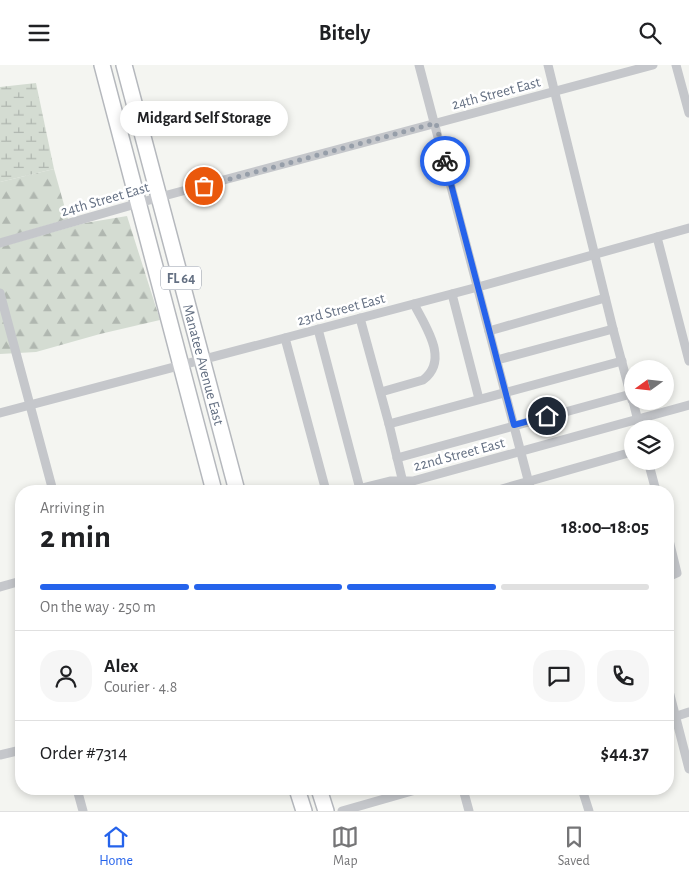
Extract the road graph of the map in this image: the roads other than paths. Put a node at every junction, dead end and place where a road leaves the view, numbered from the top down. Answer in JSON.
{"nodes":[{"id":1,"x":102,"y":65,"type":"edge"},
{"id":2,"x":124,"y":65,"type":"edge"},
{"id":3,"x":419,"y":65,"type":"edge"},
{"id":4,"x":548,"y":65,"type":"edge"},
{"id":5,"x":653,"y":65,"type":"edge"},
{"id":6,"x":676,"y":65,"type":"edge"},
{"id":7,"x":555,"y":91,"type":"junction"},
{"id":8,"x":689,"y":113,"type":"edge"},
{"id":9,"x":436,"y":123,"type":"junction"},
{"id":10,"x":160,"y":197,"type":"junction"},
{"id":11,"x":139,"y":203,"type":"junction"},
{"id":12,"x":689,"y":228,"type":"edge"},
{"id":13,"x":657,"y":237,"type":"junction"},
{"id":14,"x":0,"y":243,"type":"edge"},
{"id":15,"x":595,"y":255,"type":"junction"},
{"id":16,"x":478,"y":287,"type":"junction"},
{"id":17,"x":0,"y":293,"type":"edge"},
{"id":18,"x":452,"y":294,"type":"junction"},
{"id":19,"x":605,"y":298,"type":"junction"},
{"id":20,"x":414,"y":304,"type":"junction"},
{"id":21,"x":360,"y":318,"type":"junction"},
{"id":22,"x":318,"y":329,"type":"junction"},
{"id":23,"x":613,"y":329,"type":"junction"},
{"id":24,"x":489,"y":331,"type":"junction"},
{"id":25,"x":285,"y":338,"type":"junction"},
{"id":26,"x":497,"y":360,"type":"junction"},
{"id":27,"x":202,"y":361,"type":"junction"},
{"id":28,"x":622,"y":361,"type":"junction"},
{"id":29,"x":689,"y":361,"type":"edge"},
{"id":30,"x":180,"y":365,"type":"junction"},
{"id":31,"x":624,"y":369,"type":"edge"},
{"id":32,"x":381,"y":392,"type":"junction"},
{"id":33,"x":505,"y":393,"type":"junction"},
{"id":34,"x":479,"y":399,"type":"junction"},
{"id":35,"x":624,"y":401,"type":"edge"},
{"id":36,"x":30,"y":405,"type":"junction"},
{"id":37,"x":689,"y":405,"type":"edge"},
{"id":38,"x":635,"y":410,"type":"edge"},
{"id":39,"x":0,"y":413,"type":"edge"},
{"id":40,"x":638,"y":419,"type":"junction"},
{"id":41,"x":389,"y":424,"type":"junction"},
{"id":42,"x":514,"y":425,"type":"junction"},
{"id":43,"x":520,"y":451,"type":"junction"},
{"id":44,"x":624,"y":454,"type":"edge"},
{"id":45,"x":397,"y":458,"type":"junction"},
{"id":46,"x":650,"y":470,"type":"edge"},
{"id":47,"x":402,"y":481,"type":"junction"},
{"id":48,"x":528,"y":482,"type":"junction"},
{"id":49,"x":51,"y":485,"type":"edge"},
{"id":50,"x":212,"y":485,"type":"edge"},
{"id":51,"x":235,"y":485,"type":"edge"},
{"id":52,"x":324,"y":485,"type":"edge"},
{"id":53,"x":359,"y":485,"type":"edge"},
{"id":54,"x":381,"y":485,"type":"edge"},
{"id":55,"x":403,"y":485,"type":"edge"},
{"id":56,"x":517,"y":485,"type":"edge"},
{"id":57,"x":529,"y":485,"type":"edge"},
{"id":58,"x":654,"y":485,"type":"edge"},
{"id":59,"x":674,"y":561,"type":"edge"},
{"id":60,"x":674,"y":574,"type":"edge"},
{"id":61,"x":15,"y":583,"type":"edge"},
{"id":62,"x":0,"y":587,"type":"edge"},
{"id":63,"x":689,"y":713,"type":"edge"},
{"id":64,"x":674,"y":717,"type":"edge"},
{"id":65,"x":674,"y":723,"type":"edge"},
{"id":66,"x":15,"y":751,"type":"edge"},
{"id":67,"x":0,"y":755,"type":"edge"},
{"id":68,"x":689,"y":769,"type":"edge"},
{"id":69,"x":79,"y":795,"type":"edge"},
{"id":70,"x":299,"y":795,"type":"edge"},
{"id":71,"x":321,"y":795,"type":"edge"},
{"id":72,"x":398,"y":795,"type":"edge"},
{"id":73,"x":465,"y":795,"type":"edge"},
{"id":74,"x":584,"y":795,"type":"edge"},
{"id":75,"x":83,"y":811,"type":"edge"},
{"id":76,"x":304,"y":811,"type":"edge"},
{"id":77,"x":326,"y":811,"type":"edge"},
{"id":78,"x":342,"y":811,"type":"edge"},
{"id":79,"x":470,"y":811,"type":"edge"},
{"id":80,"x":589,"y":811,"type":"edge"}],
"edges":[{"from":1,"to":11,"type":"main road","name":"Manatee Avenue East","number":"FL 64"},
{"from":2,"to":10,"type":"main road","name":"Manatee Avenue East","number":"FL 64"},
{"from":3,"to":9,"type":"street"},
{"from":4,"to":7,"type":"street"},
{"from":5,"to":7,"type":"street","name":"24th Street East"},
{"from":6,"to":8,"type":"street"},
{"from":7,"to":9,"type":"street","name":"24th Street East"},
{"from":7,"to":15,"type":"street"},
{"from":9,"to":10,"type":"street","name":"24th Street East"},
{"from":9,"to":16,"type":"street"},
{"from":10,"to":11,"type":"street","name":"24th Street East"},
{"from":10,"to":27,"type":"main road","name":"Manatee Avenue East","number":"FL 64"},
{"from":11,"to":14,"type":"street","name":"24th Street East"},
{"from":11,"to":30,"type":"main road","name":"Manatee Avenue East","number":"FL 64"},
{"from":12,"to":13,"type":"street","name":"23rd Street East"},
{"from":13,"to":15,"type":"street","name":"23rd Street East"},
{"from":13,"to":29,"type":"street"},
{"from":15,"to":16,"type":"street","name":"23rd Street East"},
{"from":15,"to":19,"type":"street"},
{"from":16,"to":18,"type":"street","name":"23rd Street East"},
{"from":16,"to":24,"type":"street"},
{"from":17,"to":36,"type":"street"},
{"from":18,"to":20,"type":"street","name":"23rd Street East"},
{"from":18,"to":34,"type":"street"},
{"from":19,"to":23,"type":"street"},
{"from":19,"to":24,"type":"street"},
{"from":20,"to":21,"type":"street","name":"23rd Street East"},
{"from":20,"to":32,"type":"street"},
{"from":21,"to":22,"type":"street","name":"23rd Street East"},
{"from":21,"to":32,"type":"street"},
{"from":22,"to":25,"type":"street","name":"23rd Street East"},
{"from":22,"to":53,"type":"street"},
{"from":23,"to":26,"type":"street"},
{"from":23,"to":28,"type":"street"},
{"from":24,"to":26,"type":"street"},
{"from":25,"to":27,"type":"street","name":"23rd Street East"},
{"from":25,"to":52,"type":"street"},
{"from":26,"to":33,"type":"street"},
{"from":27,"to":30,"type":"street","name":"23rd Street East"},
{"from":27,"to":51,"type":"main road","name":"Manatee Avenue East","number":"FL 64"},
{"from":28,"to":31,"type":"street"},
{"from":28,"to":33,"type":"street"},
{"from":30,"to":36,"type":"street","name":"23rd Street East"},
{"from":30,"to":50,"type":"main road","name":"Manatee Avenue East","number":"FL 64"},
{"from":32,"to":41,"type":"street"},
{"from":33,"to":34,"type":"street"},
{"from":33,"to":42,"type":"street"},
{"from":34,"to":41,"type":"street"},
{"from":35,"to":42,"type":"street"},
{"from":36,"to":39,"type":"street","name":"23rd Street East"},
{"from":36,"to":49,"type":"street"},
{"from":37,"to":40,"type":"street","name":"22nd Street East"},
{"from":38,"to":40,"type":"street"},
{"from":40,"to":43,"type":"street","name":"22nd Street East"},
{"from":41,"to":45,"type":"street"},
{"from":42,"to":43,"type":"street"},
{"from":42,"to":45,"type":"street"},
{"from":43,"to":47,"type":"street","name":"22nd Street East"},
{"from":43,"to":48,"type":"street"},
{"from":44,"to":48,"type":"street"},
{"from":45,"to":47,"type":"street"},
{"from":46,"to":58,"type":"street"},
{"from":47,"to":54,"type":"street","name":"22nd Street East"},
{"from":47,"to":55,"type":"street"},
{"from":48,"to":56,"type":"street"},
{"from":48,"to":57,"type":"street"},
{"from":59,"to":60,"type":"street"},
{"from":61,"to":62,"type":"street"},
{"from":63,"to":64,"type":"street"},
{"from":65,"to":68,"type":"street"},
{"from":66,"to":67,"type":"street"},
{"from":69,"to":75,"type":"street"},
{"from":70,"to":76,"type":"main road"},
{"from":71,"to":77,"type":"main road"},
{"from":72,"to":78,"type":"street"},
{"from":73,"to":79,"type":"street"},
{"from":74,"to":80,"type":"street"}]}
